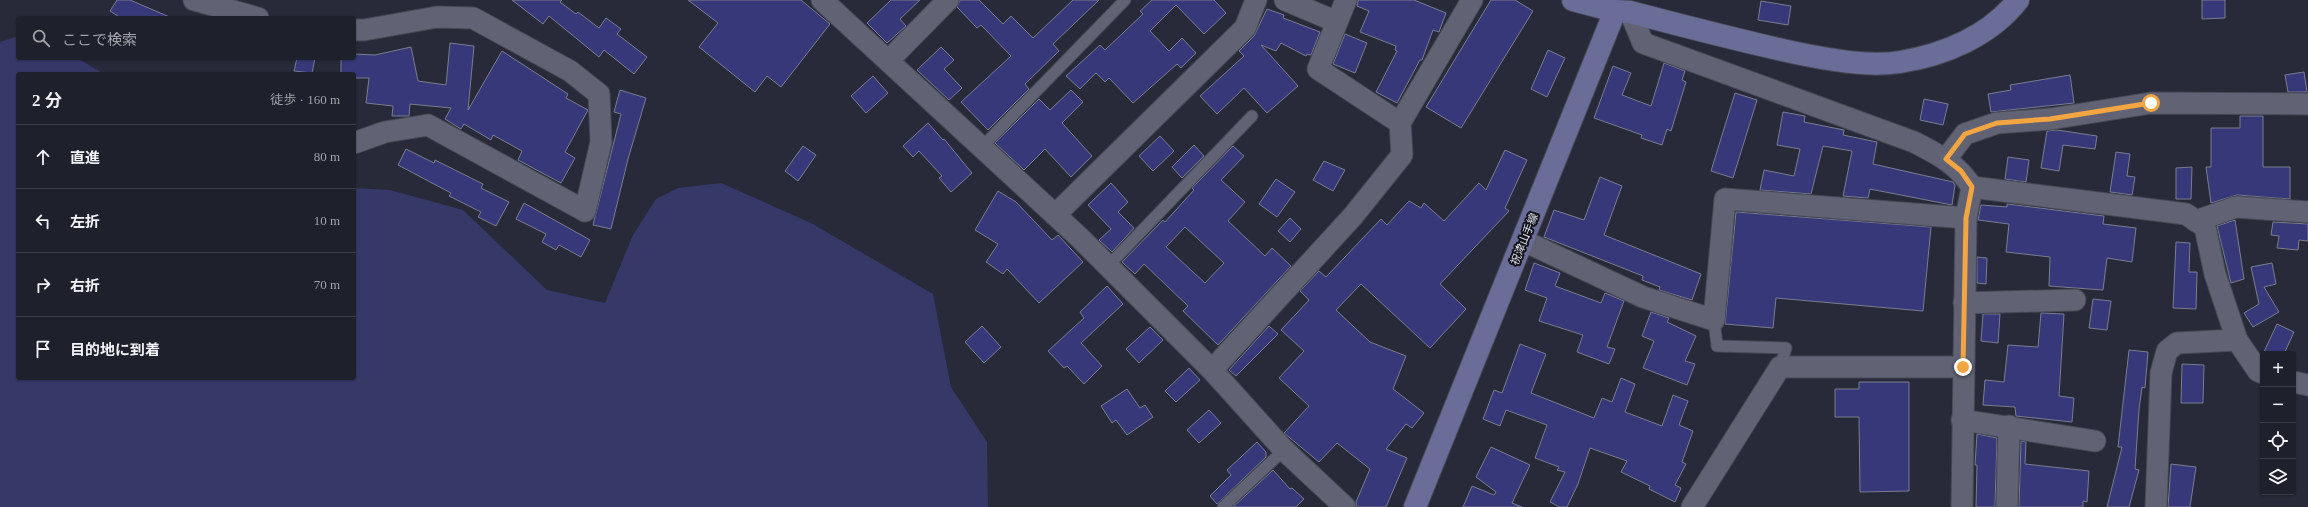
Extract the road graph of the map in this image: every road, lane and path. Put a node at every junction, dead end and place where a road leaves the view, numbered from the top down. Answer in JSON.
{"nodes":[{"id":1,"x":194,"y":0,"type":"edge"},
{"id":2,"x":822,"y":0,"type":"edge"},
{"id":3,"x":948,"y":0,"type":"edge"},
{"id":4,"x":1124,"y":0,"type":"edge"},
{"id":5,"x":1256,"y":0,"type":"edge"},
{"id":6,"x":1285,"y":0,"type":"edge"},
{"id":7,"x":1346,"y":0,"type":"edge"},
{"id":8,"x":1472,"y":0,"type":"edge"},
{"id":9,"x":1573,"y":0,"type":"edge"},
{"id":10,"x":2018,"y":0,"type":"edge"},
{"id":11,"x":1622,"y":8,"type":"edge"},
{"id":12,"x":251,"y":16,"type":"edge"},
{"id":13,"x":1337,"y":22,"type":"junction"},
{"id":14,"x":356,"y":30,"type":"edge"},
{"id":15,"x":889,"y":60,"type":"junction"},
{"id":16,"x":2308,"y":104,"type":"edge"},
{"id":17,"x":1252,"y":116,"type":"dead end"},
{"id":18,"x":1400,"y":123,"type":"junction"},
{"id":19,"x":356,"y":142,"type":"edge"},
{"id":20,"x":982,"y":147,"type":"junction"},
{"id":21,"x":1946,"y":159,"type":"junction"},
{"id":22,"x":1972,"y":187,"type":"junction"},
{"id":23,"x":2308,"y":212,"type":"edge"},
{"id":24,"x":1055,"y":215,"type":"junction"},
{"id":25,"x":1966,"y":218,"type":"junction"},
{"id":26,"x":2196,"y":221,"type":"junction"},
{"id":27,"x":1524,"y":241,"type":"junction"},
{"id":28,"x":1108,"y":266,"type":"junction"},
{"id":29,"x":2075,"y":300,"type":"dead end"},
{"id":30,"x":1964,"y":303,"type":"junction"},
{"id":31,"x":1714,"y":320,"type":"junction"},
{"id":32,"x":2237,"y":340,"type":"junction"},
{"id":33,"x":1780,"y":366,"type":"junction"},
{"id":34,"x":1963,"y":367,"type":"junction"},
{"id":35,"x":1212,"y":370,"type":"junction"},
{"id":36,"x":2260,"y":371,"type":"edge"},
{"id":37,"x":2296,"y":383,"type":"edge"},
{"id":38,"x":2308,"y":385,"type":"edge"},
{"id":39,"x":1962,"y":420,"type":"junction"},
{"id":40,"x":2009,"y":426,"type":"junction"},
{"id":41,"x":2095,"y":441,"type":"dead end"},
{"id":42,"x":1284,"y":450,"type":"junction"},
{"id":43,"x":1341,"y":506,"type":"edge"},
{"id":44,"x":1223,"y":507,"type":"edge"},
{"id":45,"x":1415,"y":507,"type":"edge"},
{"id":46,"x":1692,"y":507,"type":"edge"},
{"id":47,"x":1962,"y":507,"type":"edge"},
{"id":48,"x":2007,"y":507,"type":"edge"},
{"id":49,"x":2156,"y":507,"type":"edge"}],
"edges":[{"from":1,"to":12,"type":"street"},
{"from":2,"to":15,"type":"street"},
{"from":3,"to":15,"type":"street"},
{"from":4,"to":20,"type":"lane"},
{"from":5,"to":24,"type":"street"},
{"from":6,"to":13,"type":"street"},
{"from":7,"to":13,"type":"street"},
{"from":8,"to":18,"type":"street"},
{"from":9,"to":11,"type":"street"},
{"from":10,"to":11,"type":"street"},
{"from":11,"to":21,"type":"street"},
{"from":11,"to":27,"type":"street","name":"祝津山手線"},
{"from":13,"to":18,"type":"street"},
{"from":14,"to":19,"type":"street"},
{"from":15,"to":20,"type":"street"},
{"from":16,"to":21,"type":"street"},
{"from":17,"to":28,"type":"lane"},
{"from":18,"to":35,"type":"street"},
{"from":20,"to":24,"type":"street"},
{"from":21,"to":22,"type":"street"},
{"from":22,"to":25,"type":"street"},
{"from":22,"to":26,"type":"street"},
{"from":23,"to":26,"type":"street"},
{"from":24,"to":28,"type":"street"},
{"from":25,"to":30,"type":"street"},
{"from":25,"to":31,"type":"street"},
{"from":26,"to":32,"type":"street"},
{"from":27,"to":31,"type":"street"},
{"from":27,"to":45,"type":"street","name":"祝津山手線"},
{"from":28,"to":35,"type":"street"},
{"from":29,"to":30,"type":"street"},
{"from":30,"to":34,"type":"street"},
{"from":31,"to":33,"type":"lane"},
{"from":32,"to":36,"type":"street"},
{"from":32,"to":49,"type":"street"},
{"from":33,"to":34,"type":"street"},
{"from":33,"to":46,"type":"street"},
{"from":34,"to":39,"type":"street"},
{"from":35,"to":42,"type":"street"},
{"from":37,"to":38,"type":"street"},
{"from":39,"to":40,"type":"street"},
{"from":39,"to":47,"type":"street"},
{"from":40,"to":41,"type":"street"},
{"from":40,"to":48,"type":"street"},
{"from":42,"to":43,"type":"street"},
{"from":42,"to":44,"type":"lane"}]}
